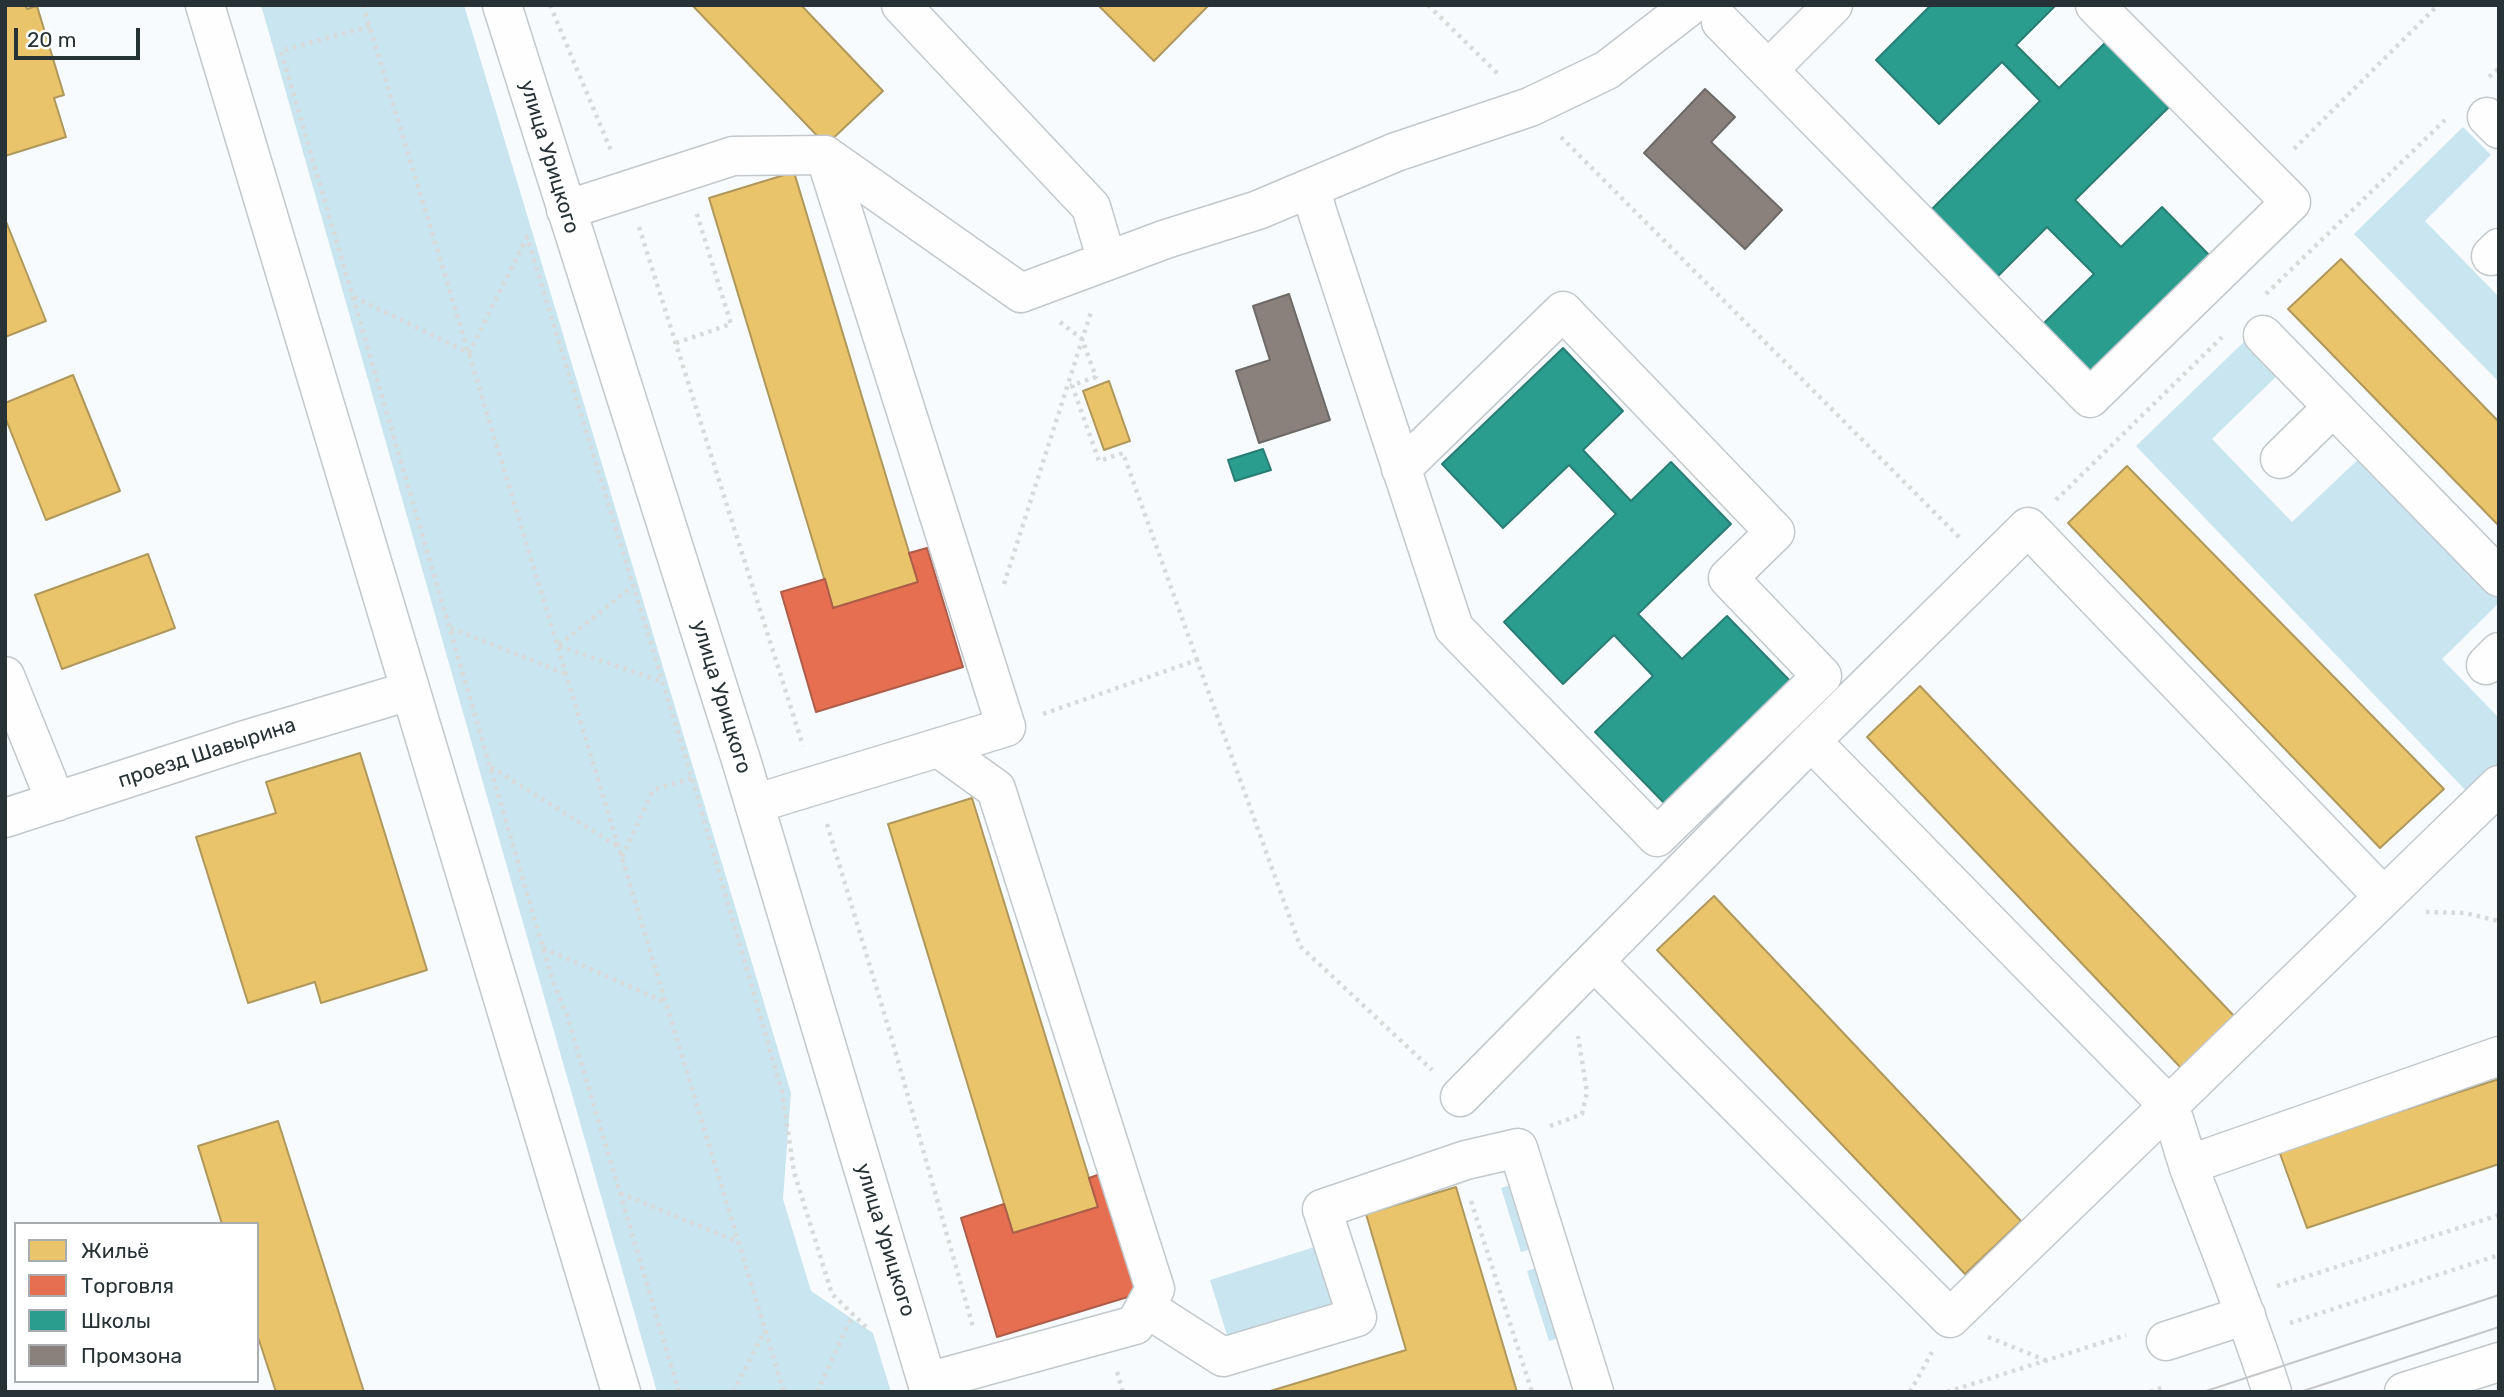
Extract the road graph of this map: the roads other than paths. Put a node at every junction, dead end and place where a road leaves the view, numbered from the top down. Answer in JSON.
{"nodes":[{"id":1,"x":205,"y":5,"type":"edge"},
{"id":2,"x":502,"y":5,"type":"edge"},
{"id":3,"x":901,"y":5,"type":"edge"},
{"id":4,"x":1833,"y":5,"type":"edge"},
{"id":5,"x":2095,"y":5,"type":"edge"},
{"id":6,"x":1706,"y":13,"type":"edge"},
{"id":7,"x":1768,"y":70,"type":"junction"},
{"id":8,"x":825,"y":155,"type":"junction"},
{"id":9,"x":1311,"y":188,"type":"junction"},
{"id":10,"x":566,"y":210,"type":"junction"},
{"id":11,"x":1107,"y":261,"type":"junction"},
{"id":12,"x":2263,"y":334,"type":"dead end"},
{"id":13,"x":2333,"y":407,"type":"junction"},
{"id":14,"x":2280,"y":459,"type":"dead end"},
{"id":15,"x":1401,"y":469,"type":"junction"},
{"id":16,"x":2499,"y":577,"type":"edge"},
{"id":17,"x":5,"y":676,"type":"edge"},
{"id":18,"x":409,"y":691,"type":"junction"},
{"id":19,"x":1811,"y":741,"type":"junction"},
{"id":20,"x":939,"y":748,"type":"junction"},
{"id":21,"x":2499,"y":785,"type":"edge"},
{"id":22,"x":56,"y":802,"type":"junction"},
{"id":23,"x":754,"y":804,"type":"junction"},
{"id":24,"x":5,"y":818,"type":"edge"},
{"id":25,"x":2383,"y":896,"type":"junction"},
{"id":26,"x":1588,"y":969,"type":"junction"},
{"id":27,"x":2499,"y":1056,"type":"edge"},
{"id":28,"x":1460,"y":1097,"type":"road end"},
{"id":29,"x":2169,"y":1106,"type":"junction"},
{"id":30,"x":2188,"y":1165,"type":"junction"},
{"id":31,"x":1145,"y":1307,"type":"junction"},
{"id":32,"x":2250,"y":1325,"type":"junction"},
{"id":33,"x":2166,"y":1341,"type":"dead end"},
{"id":34,"x":2499,"y":1362,"type":"edge"},
{"id":35,"x":929,"y":1387,"type":"edge"},
{"id":36,"x":621,"y":1392,"type":"edge"},
{"id":37,"x":1594,"y":1392,"type":"edge"},
{"id":38,"x":2272,"y":1392,"type":"edge"},
{"id":39,"x":2404,"y":1392,"type":"edge"}],
"edges":[{"from":1,"to":18,"type":"street"},
{"from":2,"to":10,"type":"street","name":"улица Урицкого"},
{"from":3,"to":11,"type":"street"},
{"from":4,"to":7,"type":"street"},
{"from":5,"to":7,"type":"street"},
{"from":6,"to":7,"type":"street"},
{"from":6,"to":9,"type":"street"},
{"from":8,"to":10,"type":"street"},
{"from":8,"to":11,"type":"street"},
{"from":8,"to":20,"type":"street"},
{"from":9,"to":11,"type":"street"},
{"from":9,"to":15,"type":"street"},
{"from":10,"to":23,"type":"street","name":"улица Урицкого"},
{"from":12,"to":13,"type":"street"},
{"from":13,"to":14,"type":"street"},
{"from":13,"to":16,"type":"street"},
{"from":15,"to":15,"type":"street"},
{"from":17,"to":22,"type":"street"},
{"from":18,"to":22,"type":"street","name":"проезд Шавырина"},
{"from":18,"to":36,"type":"street"},
{"from":19,"to":25,"type":"street"},
{"from":19,"to":26,"type":"street"},
{"from":19,"to":29,"type":"street"},
{"from":20,"to":23,"type":"street"},
{"from":20,"to":31,"type":"street"},
{"from":21,"to":25,"type":"street"},
{"from":22,"to":24,"type":"street","name":"проезд Шавырина"},
{"from":23,"to":35,"type":"street","name":"улица Урицкого"},
{"from":25,"to":29,"type":"street"},
{"from":26,"to":28,"type":"street"},
{"from":26,"to":29,"type":"street"},
{"from":27,"to":30,"type":"street"},
{"from":29,"to":30,"type":"street"},
{"from":30,"to":32,"type":"street"},
{"from":31,"to":35,"type":"street"},
{"from":31,"to":37,"type":"street"},
{"from":32,"to":33,"type":"street"},
{"from":32,"to":38,"type":"street"},
{"from":34,"to":39,"type":"street"}]}
